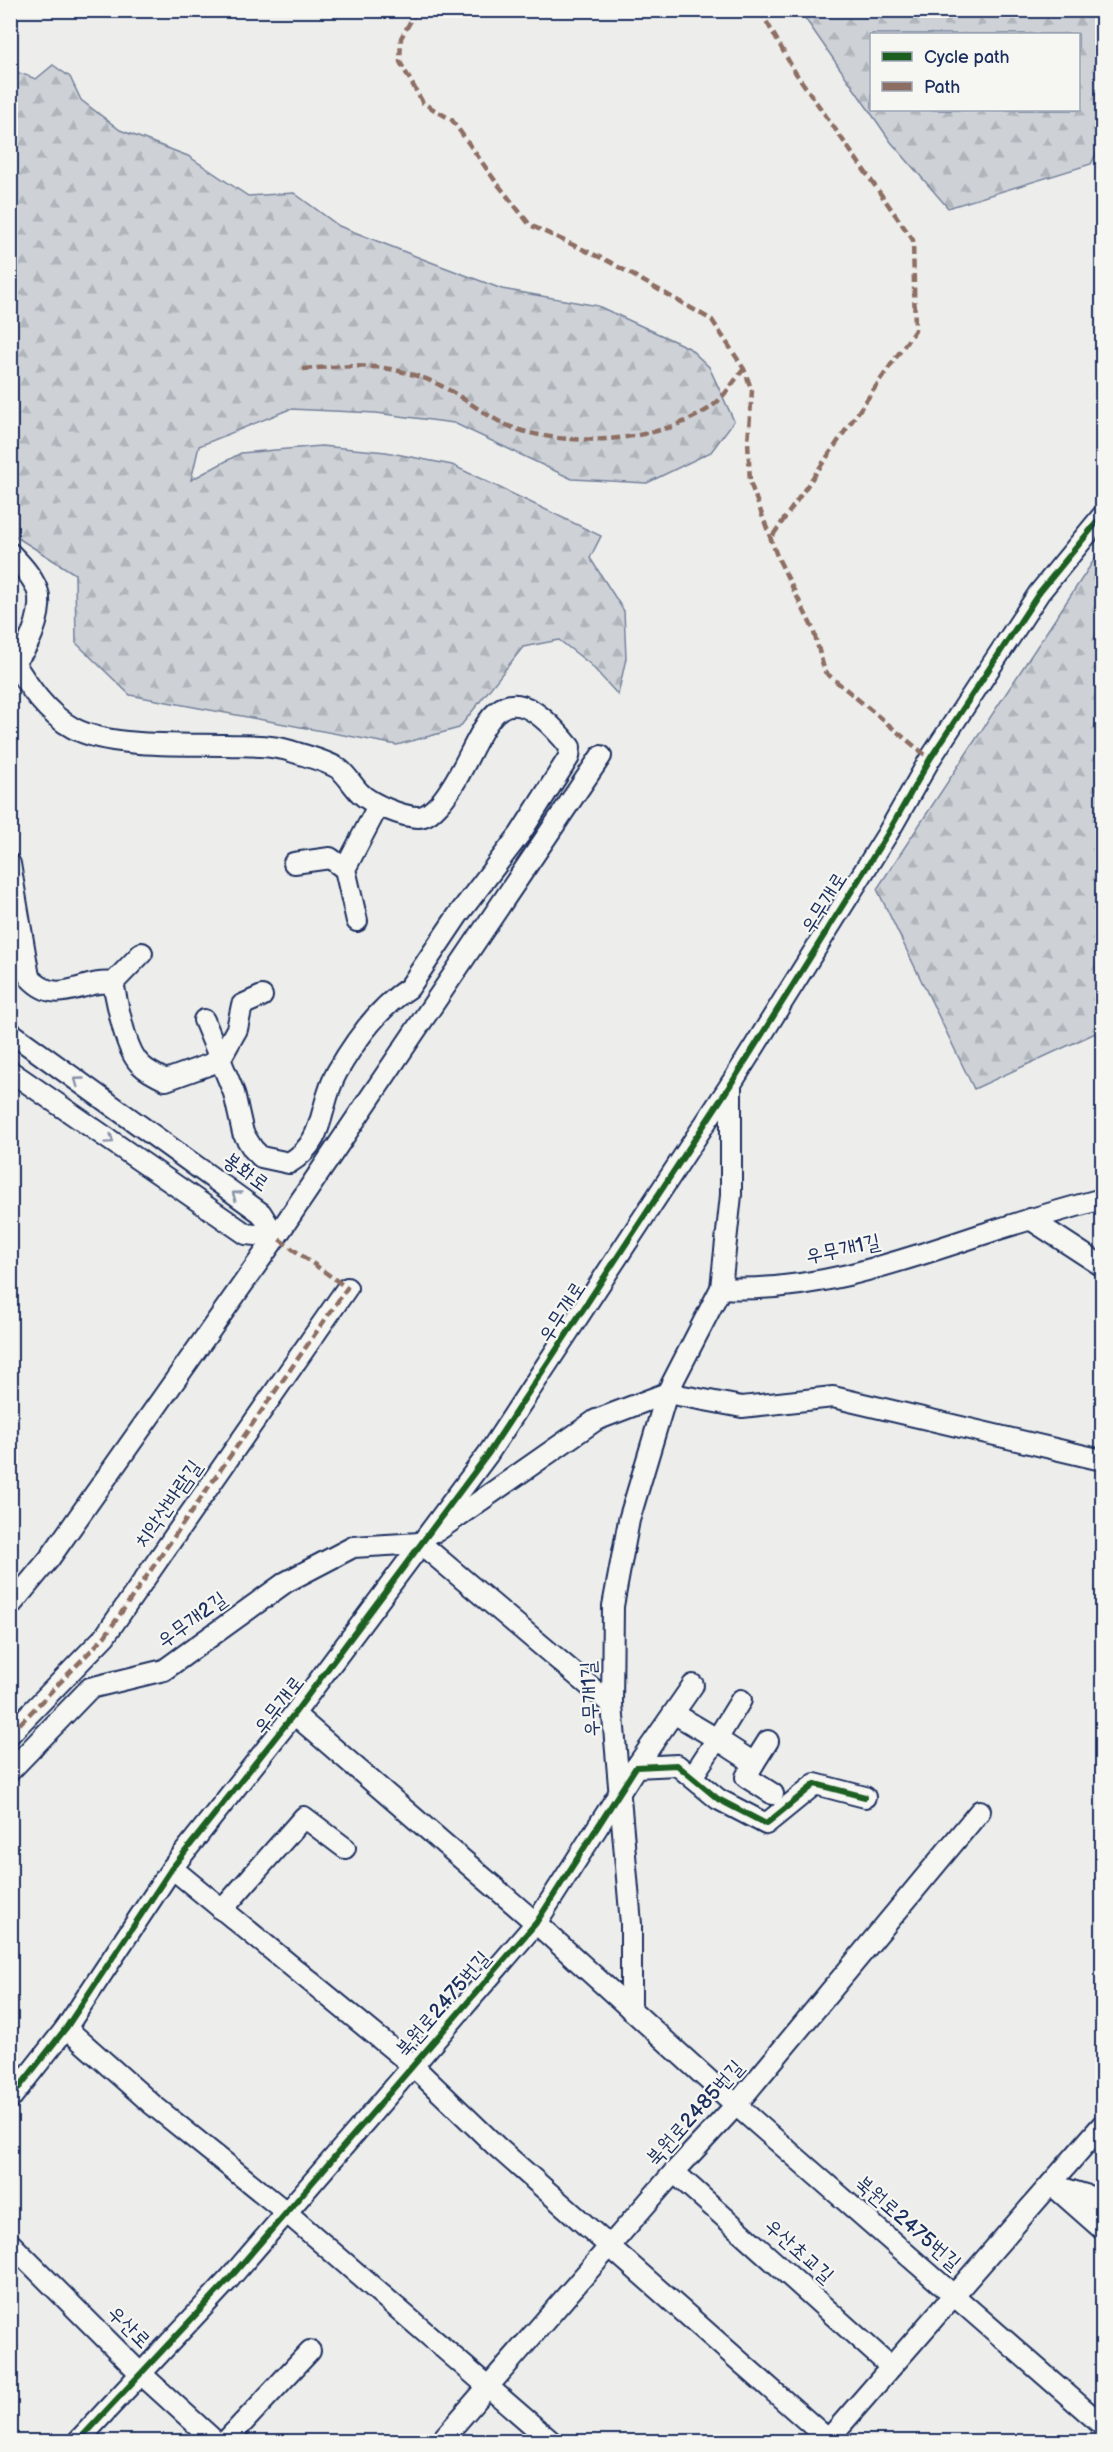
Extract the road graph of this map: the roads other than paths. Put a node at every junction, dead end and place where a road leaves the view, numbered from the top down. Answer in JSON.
{"nodes":[{"id":1,"x":1102,"y":516,"type":"edge"},
{"id":2,"x":10,"y":553,"type":"edge"},
{"id":3,"x":12,"y":662,"type":"edge"},
{"id":4,"x":601,"y":756,"type":"dead end"},
{"id":5,"x":378,"y":806,"type":"junction"},
{"id":6,"x":294,"y":863,"type":"dead end"},
{"id":7,"x":11,"y":867,"type":"edge"},
{"id":8,"x":345,"y":869,"type":"junction"},
{"id":9,"x":357,"y":921,"type":"dead end"},
{"id":10,"x":142,"y":952,"type":"dead end"},
{"id":11,"x":113,"y":983,"type":"junction"},
{"id":12,"x":262,"y":996,"type":"dead end"},
{"id":13,"x":204,"y":1020,"type":"dead end"},
{"id":14,"x":10,"y":1032,"type":"edge"},
{"id":15,"x":219,"y":1061,"type":"junction"},
{"id":16,"x":10,"y":1071,"type":"edge"},
{"id":17,"x":731,"y":1084,"type":"junction"},
{"id":18,"x":1102,"y":1199,"type":"edge"},
{"id":19,"x":1030,"y":1219,"type":"junction"},
{"id":20,"x":276,"y":1237,"type":"junction"},
{"id":21,"x":1102,"y":1266,"type":"edge"},
{"id":22,"x":347,"y":1288,"type":"dead end"},
{"id":23,"x":721,"y":1288,"type":"junction"},
{"id":24,"x":667,"y":1393,"type":"junction"},
{"id":25,"x":1102,"y":1460,"type":"edge"},
{"id":26,"x":420,"y":1543,"type":"junction"},
{"id":27,"x":10,"y":1606,"type":"edge"},
{"id":28,"x":693,"y":1685,"type":"dead end"},
{"id":29,"x":741,"y":1700,"type":"dead end"},
{"id":30,"x":612,"y":1705,"type":"junction"},
{"id":31,"x":294,"y":1714,"type":"junction"},
{"id":32,"x":675,"y":1714,"type":"junction"},
{"id":33,"x":10,"y":1734,"type":"edge"},
{"id":34,"x":717,"y":1739,"type":"junction"},
{"id":35,"x":768,"y":1741,"type":"dead end"},
{"id":36,"x":754,"y":1763,"type":"junction"},
{"id":37,"x":636,"y":1767,"type":"junction"},
{"id":38,"x":10,"y":1771,"type":"edge"},
{"id":39,"x":696,"y":1771,"type":"dead end"},
{"id":40,"x":621,"y":1791,"type":"junction"},
{"id":41,"x":772,"y":1794,"type":"dead end"},
{"id":42,"x":864,"y":1797,"type":"dead end"},
{"id":43,"x":980,"y":1811,"type":"dead end"},
{"id":44,"x":345,"y":1848,"type":"dead end"},
{"id":45,"x":172,"y":1868,"type":"junction"},
{"id":46,"x":222,"y":1910,"type":"junction"},
{"id":47,"x":536,"y":1923,"type":"junction"},
{"id":48,"x":631,"y":2010,"type":"junction"},
{"id":49,"x":66,"y":2028,"type":"junction"},
{"id":50,"x":412,"y":2065,"type":"junction"},
{"id":51,"x":10,"y":2099,"type":"edge"},
{"id":52,"x":736,"y":2105,"type":"junction"},
{"id":53,"x":1102,"y":2125,"type":"edge"},
{"id":54,"x":674,"y":2172,"type":"junction"},
{"id":55,"x":1051,"y":2184,"type":"junction"},
{"id":56,"x":1102,"y":2200,"type":"edge"},
{"id":57,"x":286,"y":2212,"type":"junction"},
{"id":58,"x":1102,"y":2229,"type":"edge"},
{"id":59,"x":10,"y":2243,"type":"edge"},
{"id":60,"x":611,"y":2245,"type":"junction"},
{"id":61,"x":954,"y":2295,"type":"junction"},
{"id":62,"x":310,"y":2351,"type":"dead end"},
{"id":63,"x":891,"y":2367,"type":"junction"},
{"id":64,"x":139,"y":2372,"type":"junction"},
{"id":65,"x":488,"y":2384,"type":"junction"},
{"id":66,"x":1102,"y":2425,"type":"edge"},
{"id":67,"x":828,"y":2441,"type":"edge"},
{"id":68,"x":77,"y":2442,"type":"edge"},
{"id":69,"x":216,"y":2442,"type":"edge"},
{"id":70,"x":225,"y":2442,"type":"edge"},
{"id":71,"x":440,"y":2442,"type":"edge"},
{"id":72,"x":552,"y":2442,"type":"edge"}],
"edges":[{"from":1,"to":17,"type":"street","name":"우무개로"},
{"from":2,"to":3,"type":"street"},
{"from":3,"to":5,"type":"street"},
{"from":4,"to":20,"type":"street"},
{"from":5,"to":8,"type":"street"},
{"from":5,"to":15,"type":"street"},
{"from":6,"to":8,"type":"street"},
{"from":7,"to":11,"type":"street"},
{"from":8,"to":9,"type":"street"},
{"from":10,"to":11,"type":"street"},
{"from":11,"to":15,"type":"street"},
{"from":12,"to":15,"type":"street"},
{"from":13,"to":15,"type":"street"},
{"from":20,"to":14,"type":"street","name":"봉화로","one_way":true},
{"from":16,"to":20,"type":"street","one_way":true},
{"from":17,"to":23,"type":"street"},
{"from":17,"to":26,"type":"street","name":"우무개로"},
{"from":18,"to":19,"type":"street","name":"우무개1길"},
{"from":19,"to":21,"type":"street"},
{"from":19,"to":23,"type":"street","name":"우무개1길"},
{"from":20,"to":27,"type":"street"},
{"from":22,"to":33,"type":"street","name":"치악산바람길"},
{"from":23,"to":24,"type":"street","name":"우무개1길"},
{"from":24,"to":25,"type":"street"},
{"from":24,"to":26,"type":"street"},
{"from":24,"to":30,"type":"street","name":"우무개1길"},
{"from":26,"to":30,"type":"street"},
{"from":26,"to":31,"type":"street","name":"우무개로"},
{"from":26,"to":38,"type":"street","name":"우무개2길"},
{"from":28,"to":32,"type":"street","name":"북원로2475번길"},
{"from":29,"to":34,"type":"street"},
{"from":30,"to":40,"type":"street","name":"우무개1길"},
{"from":31,"to":45,"type":"street","name":"우무개로"},
{"from":31,"to":47,"type":"street","name":"북원로2475번길"},
{"from":32,"to":34,"type":"street"},
{"from":32,"to":37,"type":"street","name":"북원로2475번길"},
{"from":34,"to":36,"type":"street"},
{"from":34,"to":39,"type":"street"},
{"from":35,"to":36,"type":"street"},
{"from":36,"to":41,"type":"street"},
{"from":37,"to":40,"type":"street","name":"북원로2475번길"},
{"from":37,"to":42,"type":"street"},
{"from":40,"to":47,"type":"street","name":"북원로2475번길"},
{"from":40,"to":48,"type":"street","name":"우무개1길"},
{"from":43,"to":52,"type":"street","name":"북원로2485번길"},
{"from":44,"to":46,"type":"street"},
{"from":45,"to":46,"type":"street"},
{"from":45,"to":49,"type":"street","name":"우무개로"},
{"from":46,"to":50,"type":"street"},
{"from":47,"to":48,"type":"street","name":"북원로2475번길"},
{"from":47,"to":50,"type":"street","name":"북원로2475번길"},
{"from":48,"to":52,"type":"street","name":"북원로2475번길"},
{"from":49,"to":51,"type":"street","name":"우무개로"},
{"from":49,"to":57,"type":"street"},
{"from":50,"to":57,"type":"street","name":"북원로2475번길"},
{"from":50,"to":60,"type":"street","name":"북원로2475번길"},
{"from":52,"to":54,"type":"street","name":"북원로2485번길"},
{"from":52,"to":61,"type":"street","name":"북원로2475번길"},
{"from":53,"to":55,"type":"street"},
{"from":54,"to":60,"type":"street","name":"북원로2485번길"},
{"from":54,"to":63,"type":"street","name":"우산초교길"},
{"from":55,"to":56,"type":"street"},
{"from":55,"to":58,"type":"street"},
{"from":55,"to":61,"type":"street"},
{"from":57,"to":64,"type":"street","name":"북원로2475번길"},
{"from":57,"to":65,"type":"street"},
{"from":59,"to":64,"type":"street","name":"우산로"},
{"from":60,"to":65,"type":"street","name":"북원로2485번길"},
{"from":60,"to":67,"type":"street"},
{"from":61,"to":63,"type":"street"},
{"from":61,"to":66,"type":"street"},
{"from":62,"to":70,"type":"street"},
{"from":63,"to":67,"type":"street"},
{"from":64,"to":68,"type":"street","name":"북원로2475번길"},
{"from":64,"to":69,"type":"street","name":"우산로"},
{"from":65,"to":71,"type":"street","name":"북원로2485번길"},
{"from":65,"to":72,"type":"street"}]}
